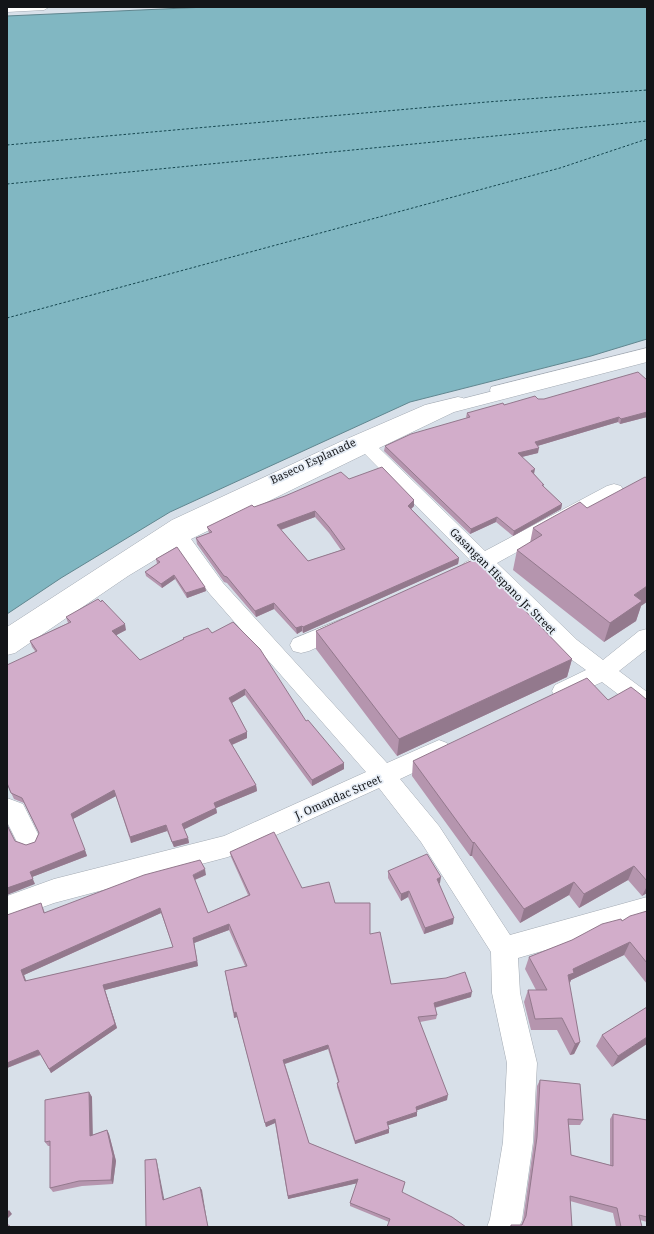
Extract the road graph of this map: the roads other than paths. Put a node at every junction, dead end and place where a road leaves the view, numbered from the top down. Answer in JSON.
{"nodes":[{"id":1,"x":44,"y":7,"type":"edge"},
{"id":2,"x":7,"y":9,"type":"edge"},
{"id":3,"x":647,"y":352,"type":"edge"},
{"id":4,"x":647,"y":358,"type":"edge"},
{"id":5,"x":368,"y":447,"type":"junction"},
{"id":6,"x":614,"y":490,"type":"dead end"},
{"id":7,"x":179,"y":537,"type":"junction"},
{"id":8,"x":483,"y":562,"type":"junction"},
{"id":9,"x":456,"y":575,"type":"edge"},
{"id":10,"x":358,"y":619,"type":"edge"},
{"id":11,"x":7,"y":635,"type":"edge"},
{"id":12,"x":647,"y":637,"type":"edge"},
{"id":13,"x":301,"y":645,"type":"dead end"},
{"id":14,"x":7,"y":647,"type":"edge"},
{"id":15,"x":603,"y":672,"type":"junction"},
{"id":16,"x":546,"y":699,"type":"edge"},
{"id":17,"x":647,"y":704,"type":"edge"},
{"id":18,"x":460,"y":740,"type":"edge"},
{"id":19,"x":384,"y":776,"type":"junction"},
{"id":20,"x":7,"y":809,"type":"edge"},
{"id":21,"x":28,"y":838,"type":"dead end"},
{"id":22,"x":7,"y":908,"type":"edge"},
{"id":23,"x":647,"y":909,"type":"edge"},
{"id":24,"x":504,"y":949,"type":"junction"},
{"id":25,"x":503,"y":1227,"type":"edge"}],
"edges":[{"from":1,"to":2,"type":"street"},
{"from":3,"to":11,"type":"street","name":"Baseco Esplanade"},
{"from":4,"to":5,"type":"street"},
{"from":5,"to":7,"type":"street"},
{"from":5,"to":8,"type":"street","name":"Gasangan Hispano Jr. Street"},
{"from":6,"to":8,"type":"street"},
{"from":7,"to":14,"type":"street"},
{"from":7,"to":19,"type":"street"},
{"from":8,"to":9,"type":"street"},
{"from":8,"to":15,"type":"street","name":"Gasangan Hispano Jr. Street"},
{"from":10,"to":13,"type":"street"},
{"from":12,"to":15,"type":"street"},
{"from":15,"to":16,"type":"street"},
{"from":15,"to":17,"type":"street","name":"Gasangan Hispano Jr. Street"},
{"from":18,"to":19,"type":"street","name":"J. Omandac Street"},
{"from":19,"to":22,"type":"street","name":"J. Omandac Street"},
{"from":19,"to":24,"type":"street"},
{"from":20,"to":21,"type":"street"},
{"from":23,"to":24,"type":"street"},
{"from":24,"to":25,"type":"street"}]}
